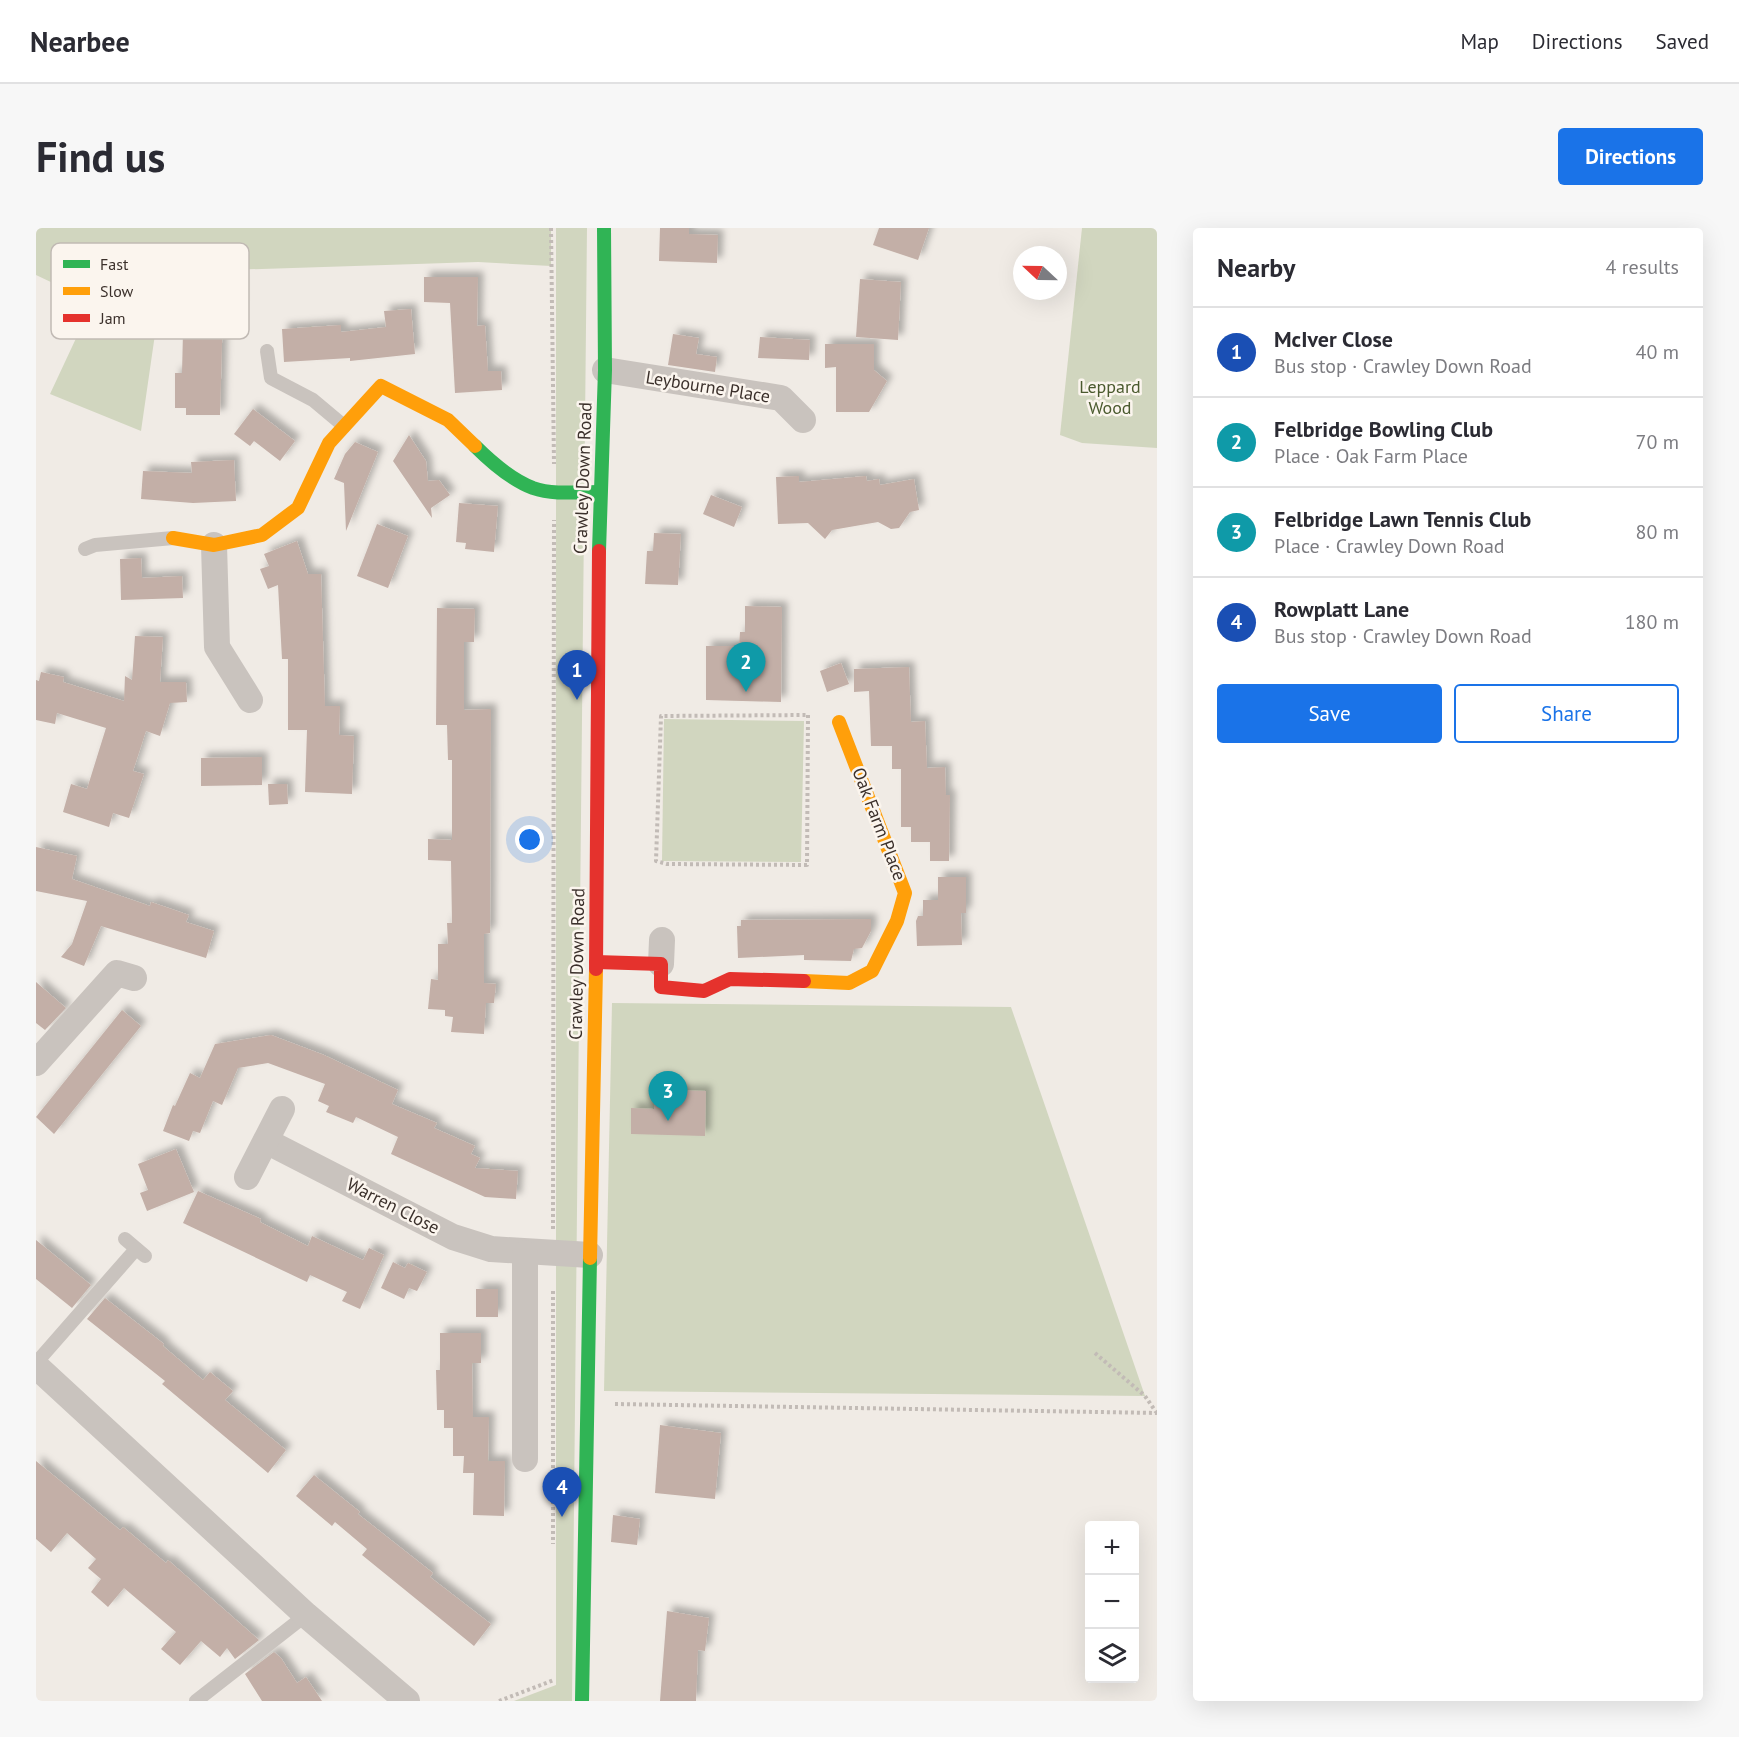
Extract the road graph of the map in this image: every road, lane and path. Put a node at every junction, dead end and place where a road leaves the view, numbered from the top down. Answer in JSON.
{"nodes":[{"id":1,"x":551,"y":228,"type":"edge"},
{"id":2,"x":604,"y":228,"type":"edge"},
{"id":3,"x":267,"y":351,"type":"dead end"},
{"id":4,"x":605,"y":370,"type":"junction"},
{"id":5,"x":803,"y":420,"type":"dead end"},
{"id":6,"x":344,"y":426,"type":"junction"},
{"id":7,"x":554,"y":492,"type":"junction"},
{"id":8,"x":599,"y":492,"type":"junction"},
{"id":9,"x":173,"y":538,"type":"joint"},
{"id":10,"x":214,"y":545,"type":"junction"},
{"id":11,"x":85,"y":549,"type":"dead end"},
{"id":12,"x":250,"y":700,"type":"dead end"},
{"id":13,"x":839,"y":722,"type":"dead end"},
{"id":14,"x":667,"y":864,"type":"joint"},
{"id":15,"x":596,"y":962,"type":"junction"},
{"id":16,"x":134,"y":978,"type":"dead end"},
{"id":17,"x":36,"y":1063,"type":"edge"},
{"id":18,"x":282,"y":1109,"type":"dead end"},
{"id":19,"x":266,"y":1142,"type":"junction"},
{"id":20,"x":247,"y":1177,"type":"dead end"},
{"id":21,"x":125,"y":1239,"type":"dead end"},
{"id":22,"x":525,"y":1253,"type":"junction"},
{"id":23,"x":553,"y":1253,"type":"junction"},
{"id":24,"x":590,"y":1255,"type":"junction"},
{"id":25,"x":1095,"y":1353,"type":"dead end"},
{"id":26,"x":36,"y":1365,"type":"edge"},
{"id":27,"x":589,"y":1404,"type":"junction"},
{"id":28,"x":1157,"y":1413,"type":"edge"},
{"id":29,"x":525,"y":1459,"type":"dead end"},
{"id":30,"x":554,"y":1550,"type":"dead end"},
{"id":31,"x":306,"y":1615,"type":"junction"},
{"id":32,"x":554,"y":1669,"type":"dead end"},
{"id":33,"x":583,"y":1669,"type":"junction"},
{"id":34,"x":554,"y":1680,"type":"junction"},
{"id":35,"x":195,"y":1701,"type":"edge"},
{"id":36,"x":407,"y":1701,"type":"edge"},
{"id":37,"x":499,"y":1701,"type":"edge"},
{"id":38,"x":582,"y":1701,"type":"edge"}],
"edges":[{"from":1,"to":7,"type":"path"},
{"from":2,"to":4,"type":"street","name":"Crawley Down Road"},
{"from":3,"to":6,"type":"lane"},
{"from":4,"to":5,"type":"street","name":"Leybourne Place"},
{"from":4,"to":8,"type":"street","name":"Crawley Down Road"},
{"from":6,"to":7,"type":"street"},
{"from":6,"to":10,"type":"street"},
{"from":7,"to":8,"type":"street"},
{"from":7,"to":23,"type":"path"},
{"from":8,"to":15,"type":"street","name":"Crawley Down Road"},
{"from":9,"to":10,"type":"street"},
{"from":9,"to":11,"type":"lane"},
{"from":10,"to":12,"type":"street"},
{"from":13,"to":15,"type":"street","name":"Oak Farm Place"},
{"from":14,"to":14,"type":"path"},
{"from":15,"to":24,"type":"street","name":"Crawley Down Road"},
{"from":16,"to":17,"type":"street"},
{"from":18,"to":19,"type":"street"},
{"from":19,"to":20,"type":"street"},
{"from":19,"to":22,"type":"street","name":"Warren Close"},
{"from":21,"to":26,"type":"lane"},
{"from":22,"to":23,"type":"street","name":"Warren Close"},
{"from":22,"to":29,"type":"street"},
{"from":23,"to":24,"type":"street","name":"Warren Close"},
{"from":23,"to":30,"type":"path"},
{"from":24,"to":27,"type":"street","name":"Crawley Down Road"},
{"from":25,"to":28,"type":"path"},
{"from":26,"to":31,"type":"street"},
{"from":27,"to":28,"type":"path"},
{"from":27,"to":33,"type":"street","name":"Crawley Down Road"},
{"from":31,"to":35,"type":"lane"},
{"from":31,"to":36,"type":"street"},
{"from":32,"to":34,"type":"path"},
{"from":33,"to":34,"type":"path"},
{"from":33,"to":38,"type":"street","name":"Crawley Down Road"},
{"from":34,"to":37,"type":"path"}]}
